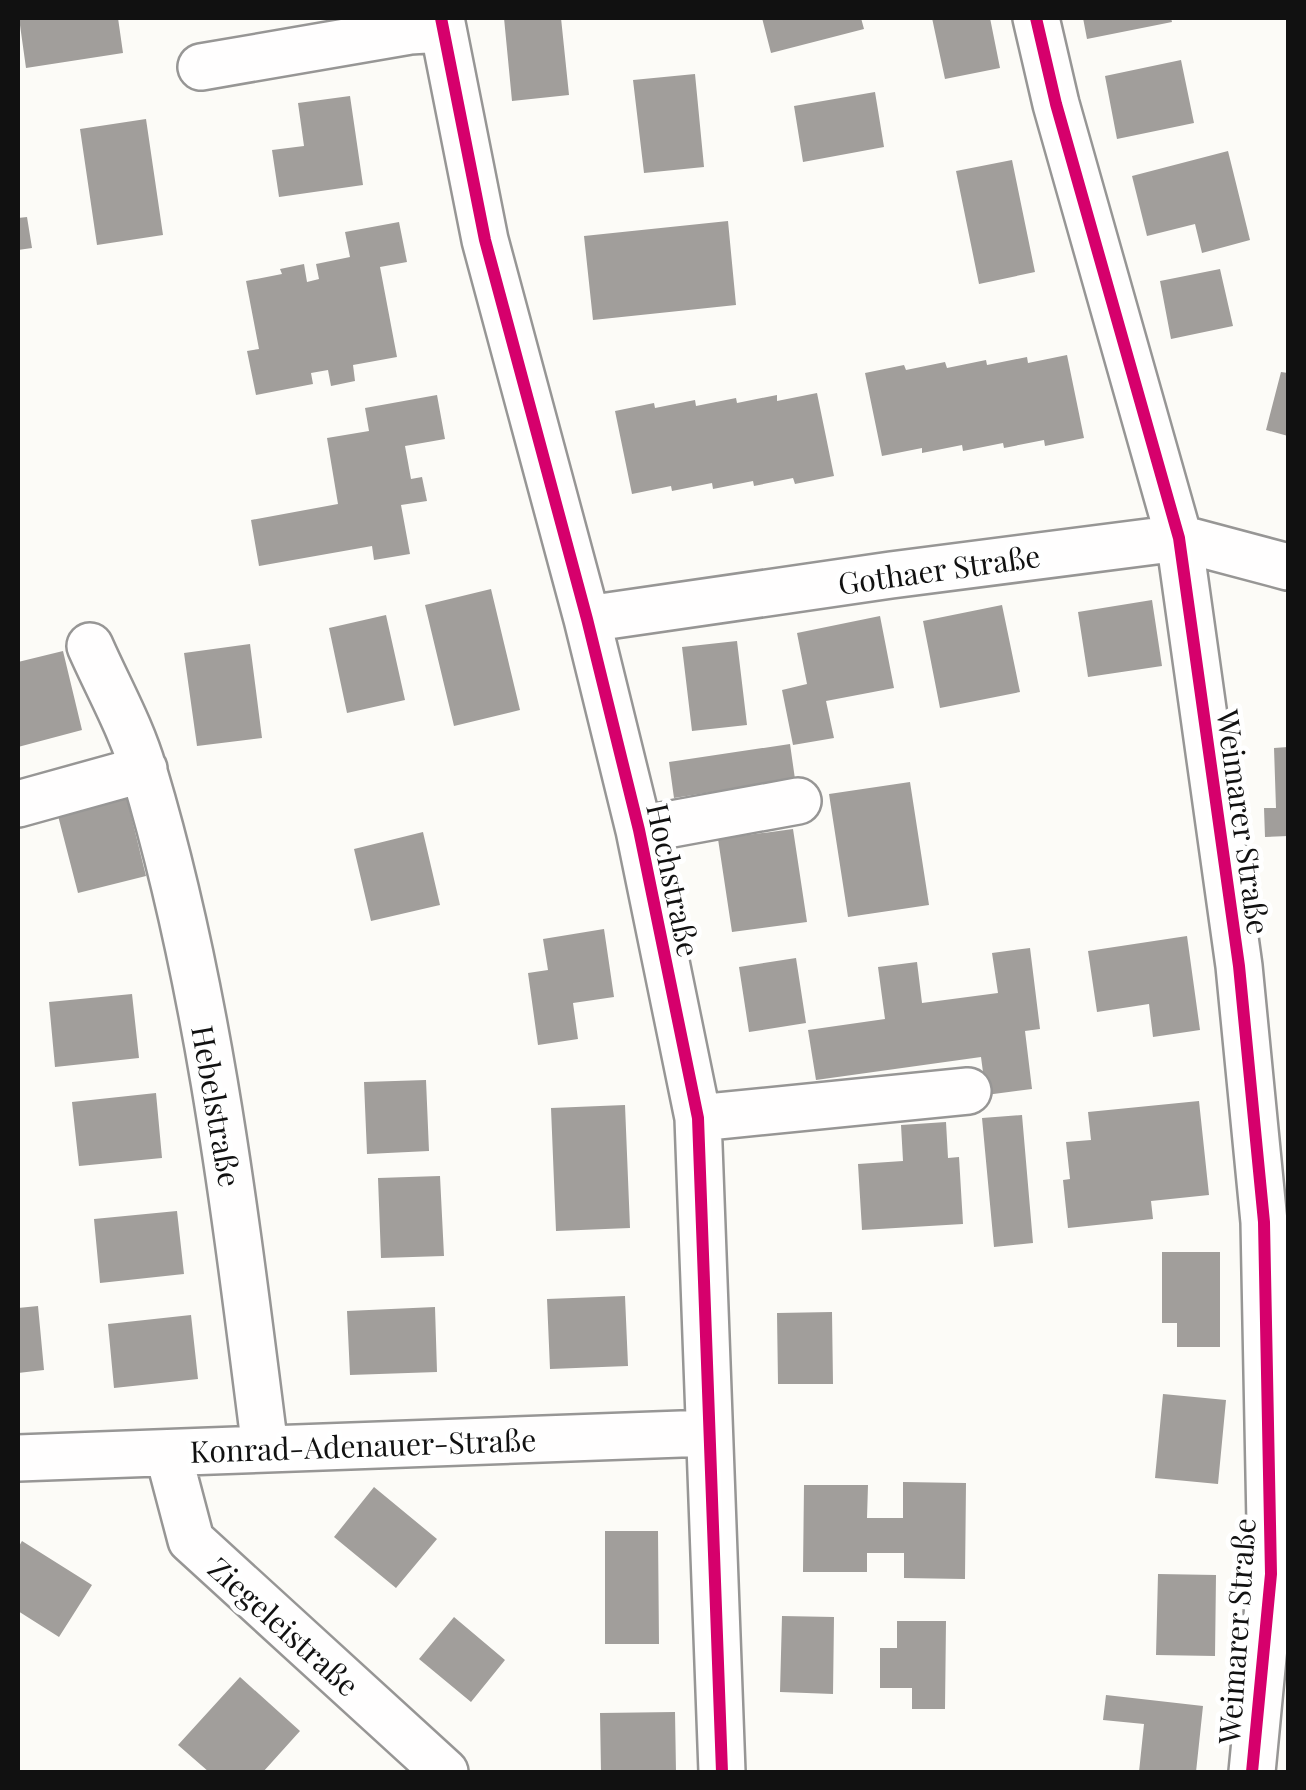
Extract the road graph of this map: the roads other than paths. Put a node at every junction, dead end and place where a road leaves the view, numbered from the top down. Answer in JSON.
{"nodes":[{"id":1,"x":1036,"y":18,"type":"edge"},
{"id":2,"x":441,"y":23,"type":"edge"},
{"id":3,"x":201,"y":67,"type":"dead end"},
{"id":4,"x":1180,"y":538,"type":"junction"},
{"id":5,"x":1288,"y":567,"type":"edge"},
{"id":6,"x":587,"y":619,"type":"junction"},
{"id":7,"x":90,"y":646,"type":"dead end"},
{"id":8,"x":144,"y":769,"type":"junction"},
{"id":9,"x":798,"y":801,"type":"dead end"},
{"id":10,"x":18,"y":804,"type":"edge"},
{"id":11,"x":639,"y":830,"type":"junction"},
{"id":12,"x":968,"y":1091,"type":"dead end"},
{"id":13,"x":698,"y":1118,"type":"junction"},
{"id":14,"x":709,"y":1433,"type":"junction"},
{"id":15,"x":265,"y":1448,"type":"junction"},
{"id":16,"x":168,"y":1452,"type":"junction"},
{"id":17,"x":18,"y":1458,"type":"edge"},
{"id":18,"x":445,"y":1772,"type":"edge"},
{"id":19,"x":722,"y":1772,"type":"edge"},
{"id":20,"x":1252,"y":1772,"type":"edge"}],
"edges":[{"from":1,"to":4,"type":"street","name":"Weimarer Straße"},
{"from":2,"to":3,"type":"street"},
{"from":2,"to":6,"type":"street","name":"Hochstraße"},
{"from":4,"to":5,"type":"street","name":"Gothaer Straße"},
{"from":4,"to":6,"type":"street","name":"Gothaer Straße"},
{"from":4,"to":20,"type":"street","name":"Weimarer Straße"},
{"from":6,"to":11,"type":"street","name":"Hochstraße"},
{"from":7,"to":8,"type":"street","name":"Hebelstraße"},
{"from":8,"to":10,"type":"street"},
{"from":8,"to":15,"type":"street","name":"Hebelstraße"},
{"from":9,"to":11,"type":"street"},
{"from":11,"to":13,"type":"street","name":"Hochstraße"},
{"from":12,"to":13,"type":"street"},
{"from":13,"to":14,"type":"street","name":"Hochstraße"},
{"from":14,"to":15,"type":"street","name":"Konrad-Adenauer-Straße"},
{"from":14,"to":19,"type":"street","name":"Hochstraße"},
{"from":15,"to":16,"type":"street","name":"Konrad-Adenauer-Straße"},
{"from":16,"to":17,"type":"street","name":"Konrad-Adenauer-Straße"},
{"from":16,"to":18,"type":"street","name":"Ziegeleistraße"}]}
